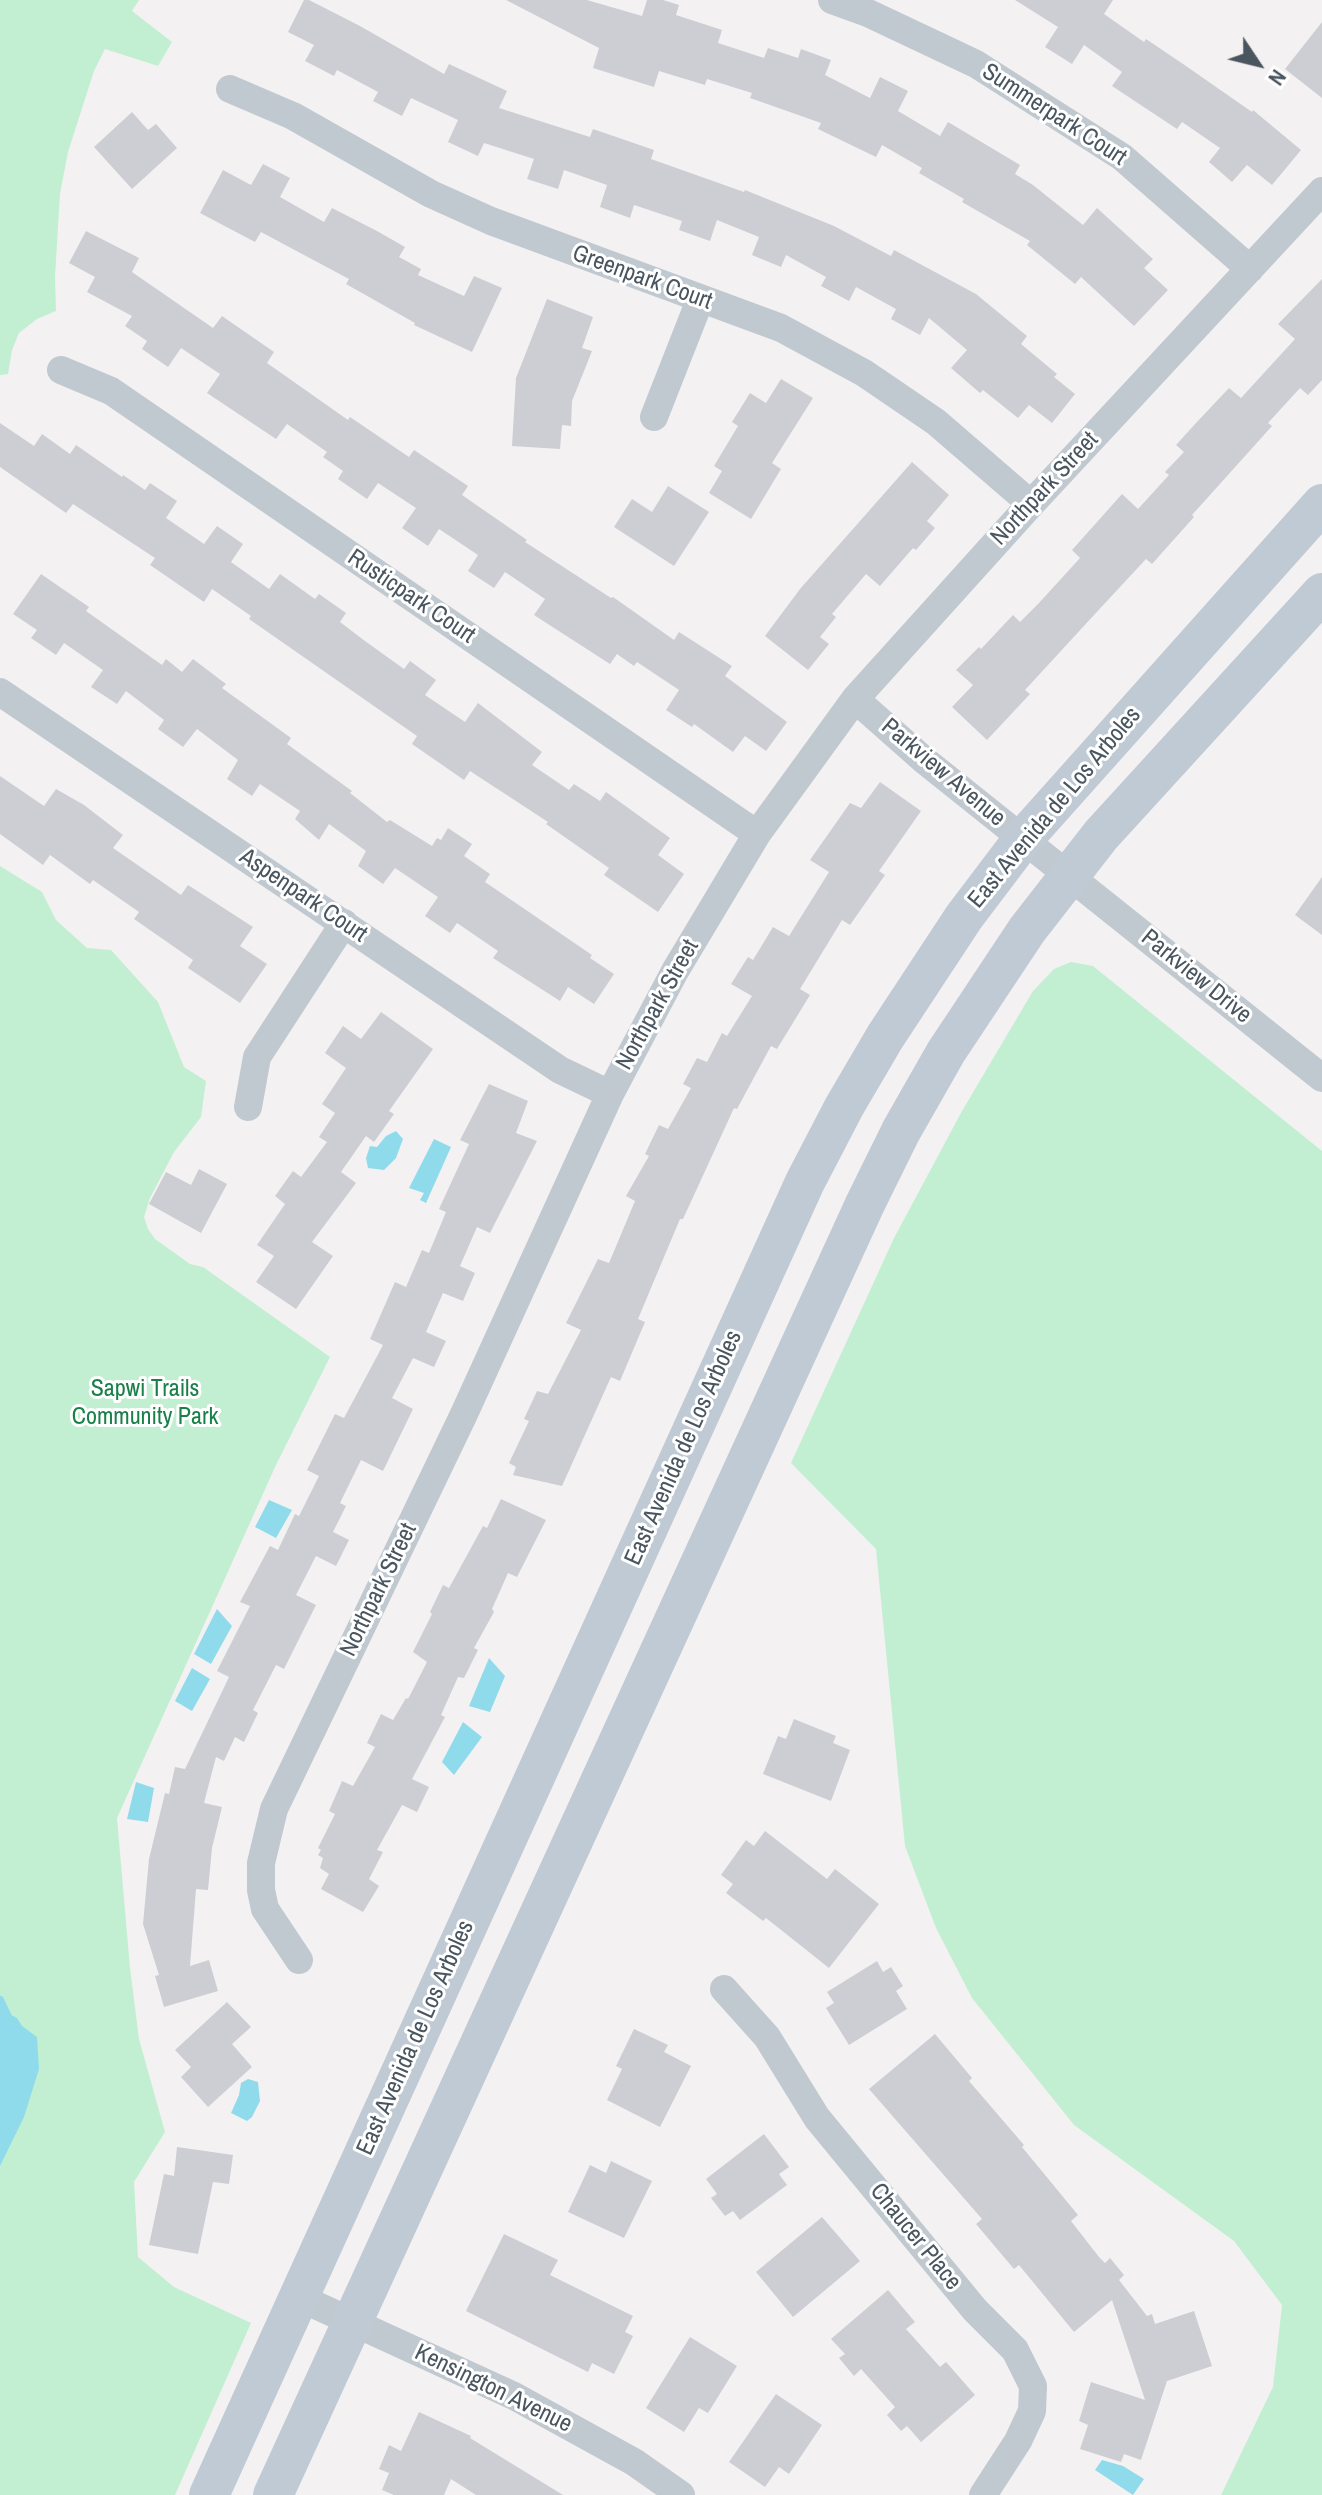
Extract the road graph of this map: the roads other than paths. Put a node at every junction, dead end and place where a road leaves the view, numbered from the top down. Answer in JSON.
{"nodes":[{"id":1,"x":832,"y":0,"type":"edge"},
{"id":2,"x":230,"y":89,"type":"dead end"},
{"id":3,"x":1322,"y":191,"type":"edge"},
{"id":4,"x":1250,"y":269,"type":"junction"},
{"id":5,"x":700,"y":300,"type":"junction"},
{"id":6,"x":61,"y":370,"type":"dead end"},
{"id":7,"x":654,"y":417,"type":"dead end"},
{"id":8,"x":1031,"y":504,"type":"junction"},
{"id":9,"x":1322,"y":504,"type":"edge"},
{"id":10,"x":1322,"y":593,"type":"edge"},
{"id":11,"x":0,"y":692,"type":"edge"},
{"id":12,"x":855,"y":699,"type":"junction"},
{"id":13,"x":757,"y":834,"type":"junction"},
{"id":14,"x":1023,"y":839,"type":"junction"},
{"id":15,"x":1070,"y":875,"type":"junction"},
{"id":16,"x":344,"y":923,"type":"junction"},
{"id":17,"x":1322,"y":1078,"type":"edge"},
{"id":18,"x":610,"y":1094,"type":"junction"},
{"id":19,"x":248,"y":1107,"type":"dead end"},
{"id":20,"x":299,"y":1960,"type":"dead end"},
{"id":21,"x":724,"y":1989,"type":"dead end"},
{"id":22,"x":298,"y":2297,"type":"junction"},
{"id":23,"x":353,"y":2322,"type":"junction"},
{"id":24,"x":209,"y":2495,"type":"edge"},
{"id":25,"x":273,"y":2495,"type":"edge"},
{"id":26,"x":681,"y":2495,"type":"edge"},
{"id":27,"x":983,"y":2495,"type":"edge"}],
"edges":[{"from":1,"to":4,"type":"street","name":"Summerpark Court"},
{"from":2,"to":5,"type":"street","name":"Greenpark Court"},
{"from":3,"to":4,"type":"street","name":"Northpark Street"},
{"from":4,"to":8,"type":"street","name":"Northpark Street"},
{"from":5,"to":7,"type":"street"},
{"from":5,"to":8,"type":"street","name":"Greenpark Court"},
{"from":6,"to":13,"type":"street","name":"Rusticpark Court"},
{"from":8,"to":12,"type":"street","name":"Northpark Street"},
{"from":9,"to":14,"type":"main road","name":"East Avenida de Los Arboles"},
{"from":10,"to":15,"type":"main road"},
{"from":11,"to":16,"type":"street","name":"Aspenpark Court"},
{"from":12,"to":13,"type":"street","name":"Northpark Street"},
{"from":12,"to":14,"type":"street","name":"Parkview Avenue"},
{"from":13,"to":18,"type":"street","name":"Northpark Street"},
{"from":14,"to":15,"type":"street","name":"Parkview Avenue"},
{"from":14,"to":22,"type":"main road","name":"East Avenida de Los Arboles"},
{"from":15,"to":17,"type":"street","name":"Parkview Drive"},
{"from":15,"to":23,"type":"main road"},
{"from":16,"to":18,"type":"street","name":"Aspenpark Court"},
{"from":16,"to":19,"type":"street"},
{"from":18,"to":20,"type":"street","name":"Northpark Street"},
{"from":21,"to":27,"type":"street","name":"Chaucer Place"},
{"from":22,"to":23,"type":"street","name":"Kensington Avenue"},
{"from":22,"to":24,"type":"main road","name":"East Avenida de Los Arboles"},
{"from":23,"to":25,"type":"main road"},
{"from":23,"to":26,"type":"street","name":"Kensington Avenue"}]}
